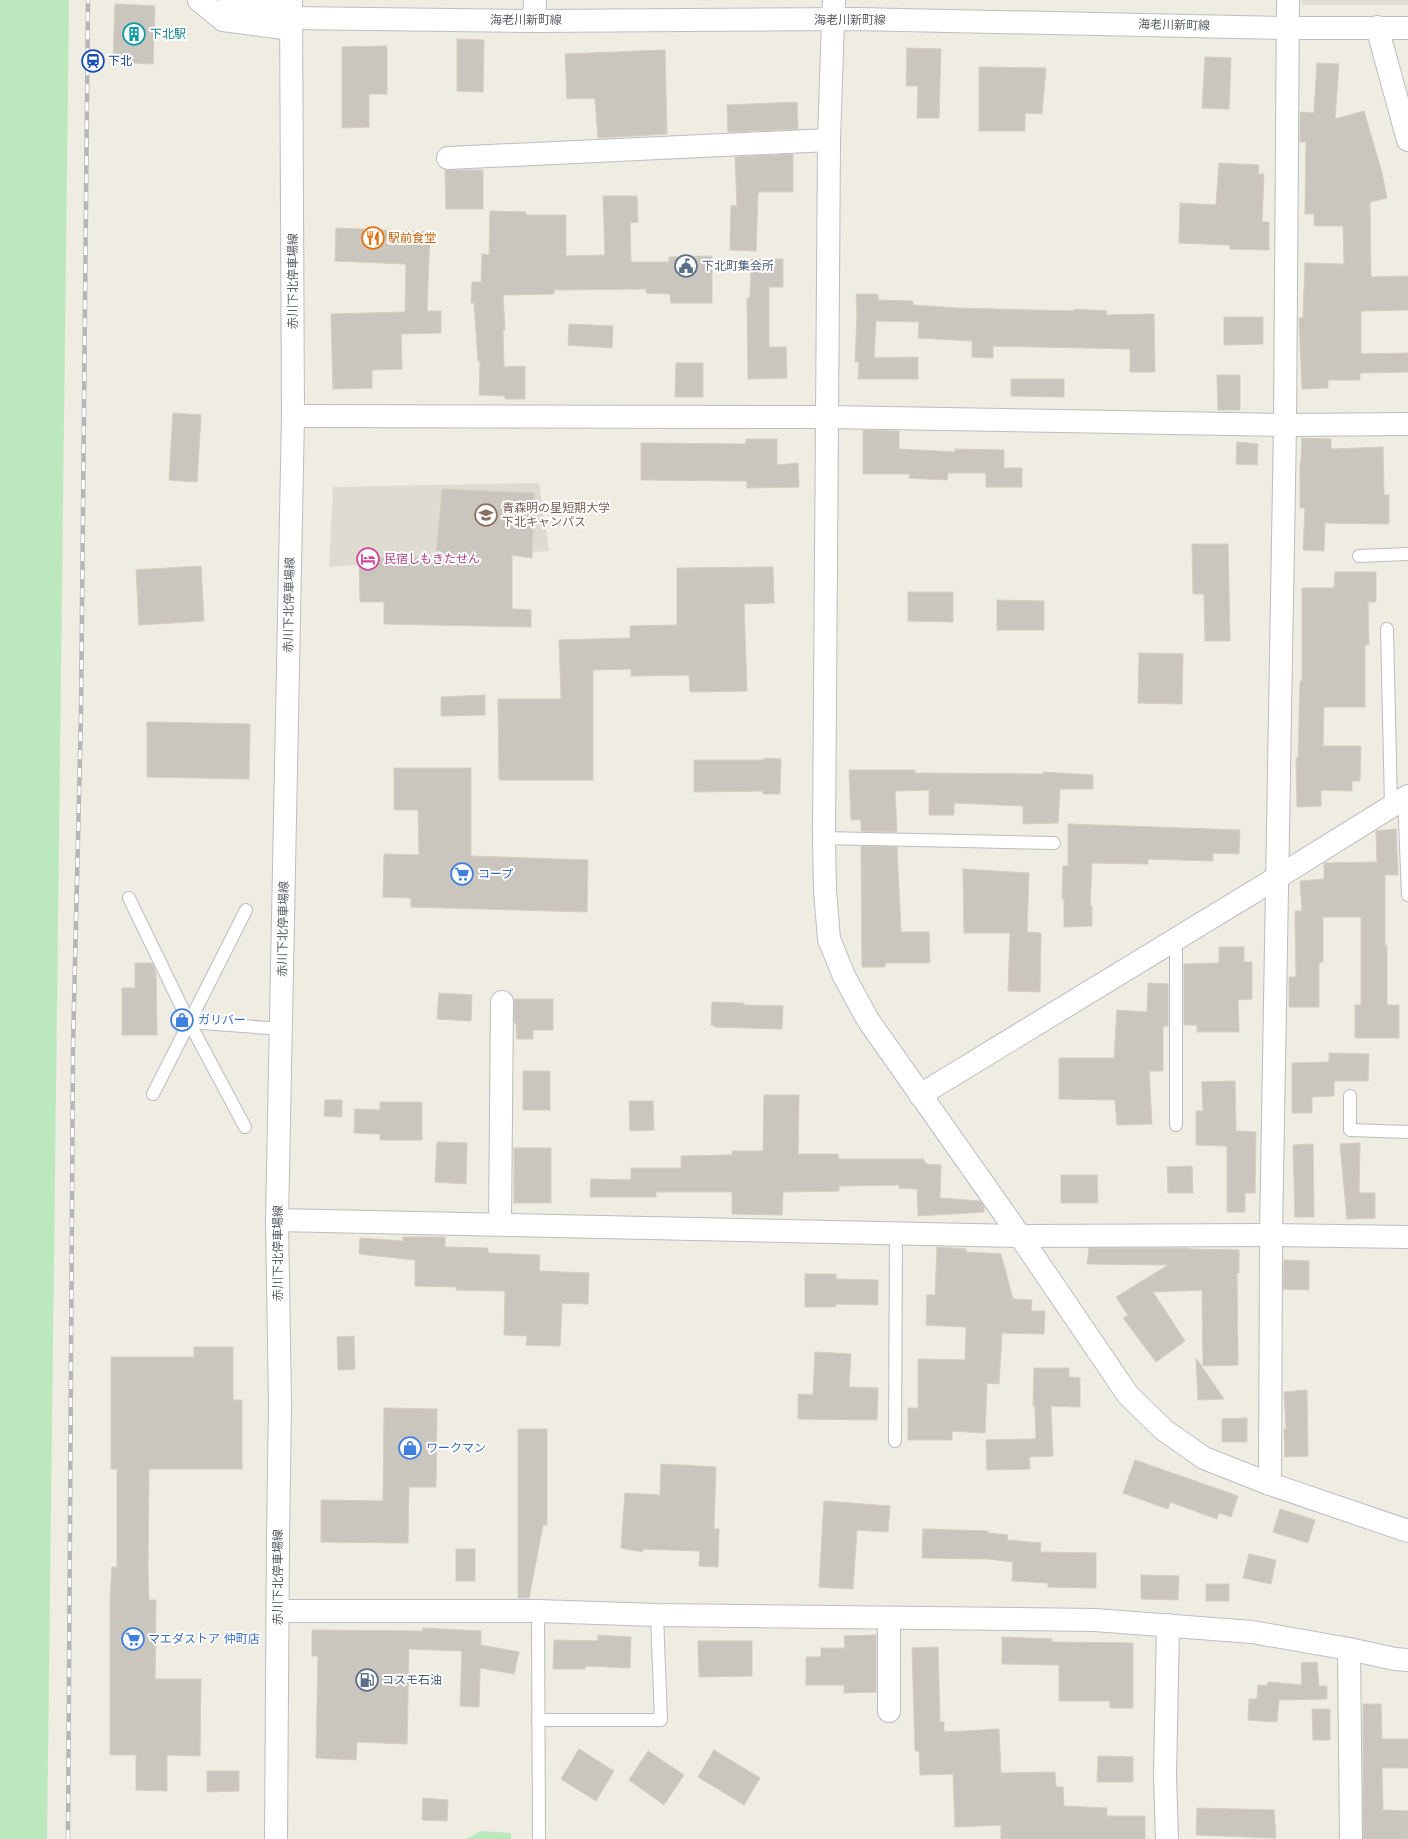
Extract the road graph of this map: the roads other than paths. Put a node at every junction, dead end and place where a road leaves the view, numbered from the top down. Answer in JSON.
{"nodes":[{"id":1,"x":199,"y":0,"type":"edge"},
{"id":2,"x":229,"y":0,"type":"edge"},
{"id":3,"x":1288,"y":0,"type":"edge"},
{"id":4,"x":535,"y":10,"type":"edge"},
{"id":5,"x":834,"y":10,"type":"edge"},
{"id":6,"x":291,"y":13,"type":"edge"},
{"id":7,"x":1377,"y":27,"type":"junction"},
{"id":8,"x":1287,"y":28,"type":"junction"},
{"id":9,"x":1408,"y":28,"type":"edge"},
{"id":10,"x":829,"y":140,"type":"junction"},
{"id":11,"x":1408,"y":140,"type":"edge"},
{"id":12,"x":448,"y":158,"type":"dead end"},
{"id":13,"x":293,"y":416,"type":"junction"},
{"id":14,"x":826,"y":417,"type":"junction"},
{"id":15,"x":1408,"y":424,"type":"edge"},
{"id":16,"x":1284,"y":425,"type":"junction"},
{"id":17,"x":1408,"y":554,"type":"edge"},
{"id":18,"x":1359,"y":556,"type":"dead end"},
{"id":19,"x":1387,"y":629,"type":"dead end"},
{"id":20,"x":1401,"y":800,"type":"edge"},
{"id":21,"x":824,"y":838,"type":"junction"},
{"id":22,"x":1054,"y":843,"type":"dead end"},
{"id":23,"x":1278,"y":877,"type":"junction"},
{"id":24,"x":1408,"y":895,"type":"edge"},
{"id":25,"x":130,"y":898,"type":"dead end"},
{"id":26,"x":246,"y":910,"type":"dead end"},
{"id":27,"x":1176,"y":939,"type":"junction"},
{"id":28,"x":502,"y":1002,"type":"dead end"},
{"id":29,"x":189,"y":1022,"type":"junction"},
{"id":30,"x":282,"y":1029,"type":"junction"},
{"id":31,"x":153,"y":1094,"type":"dead end"},
{"id":32,"x":920,"y":1095,"type":"junction"},
{"id":33,"x":1350,"y":1096,"type":"dead end"},
{"id":34,"x":1176,"y":1125,"type":"dead end"},
{"id":35,"x":245,"y":1127,"type":"dead end"},
{"id":36,"x":1408,"y":1132,"type":"edge"},
{"id":37,"x":277,"y":1220,"type":"junction"},
{"id":38,"x":500,"y":1224,"type":"junction"},
{"id":39,"x":896,"y":1233,"type":"junction"},
{"id":40,"x":1271,"y":1235,"type":"junction"},
{"id":41,"x":1020,"y":1236,"type":"junction"},
{"id":42,"x":1408,"y":1237,"type":"edge"},
{"id":43,"x":895,"y":1441,"type":"dead end"},
{"id":44,"x":1270,"y":1484,"type":"junction"},
{"id":45,"x":1408,"y":1531,"type":"edge"},
{"id":46,"x":278,"y":1611,"type":"junction"},
{"id":47,"x":538,"y":1611,"type":"junction"},
{"id":48,"x":657,"y":1616,"type":"junction"},
{"id":49,"x":889,"y":1618,"type":"junction"},
{"id":50,"x":1168,"y":1625,"type":"junction"},
{"id":51,"x":1349,"y":1649,"type":"junction"},
{"id":52,"x":1408,"y":1660,"type":"edge"},
{"id":53,"x":889,"y":1711,"type":"dead end"},
{"id":54,"x":538,"y":1720,"type":"junction"},
{"id":55,"x":276,"y":1839,"type":"edge"},
{"id":56,"x":539,"y":1839,"type":"edge"},
{"id":57,"x":1167,"y":1839,"type":"edge"},
{"id":58,"x":1351,"y":1839,"type":"edge"}],
"edges":[{"from":1,"to":6,"type":"street"},
{"from":2,"to":6,"type":"street"},
{"from":3,"to":8,"type":"street"},
{"from":4,"to":5,"type":"street","name":"海老川新町線"},
{"from":4,"to":6,"type":"street","name":"海老川新町線"},
{"from":5,"to":8,"type":"street","name":"海老川新町線"},
{"from":5,"to":10,"type":"street"},
{"from":6,"to":13,"type":"street","name":"赤川下北停車場線"},
{"from":7,"to":8,"type":"street","name":"海老川新町線"},
{"from":7,"to":9,"type":"street","name":"海老川新町線"},
{"from":7,"to":11,"type":"street"},
{"from":8,"to":16,"type":"street"},
{"from":10,"to":12,"type":"street"},
{"from":10,"to":14,"type":"street"},
{"from":13,"to":14,"type":"street"},
{"from":13,"to":30,"type":"street","name":"赤川下北停車場線"},
{"from":14,"to":16,"type":"street"},
{"from":14,"to":21,"type":"street"},
{"from":15,"to":16,"type":"street"},
{"from":16,"to":23,"type":"street"},
{"from":17,"to":18,"type":"lane"},
{"from":19,"to":20,"type":"lane"},
{"from":20,"to":23,"type":"street"},
{"from":20,"to":24,"type":"lane"},
{"from":21,"to":22,"type":"lane"},
{"from":21,"to":32,"type":"street"},
{"from":23,"to":27,"type":"street"},
{"from":23,"to":40,"type":"street"},
{"from":25,"to":29,"type":"lane"},
{"from":26,"to":29,"type":"lane"},
{"from":27,"to":32,"type":"street"},
{"from":27,"to":34,"type":"lane"},
{"from":28,"to":38,"type":"street"},
{"from":29,"to":30,"type":"lane"},
{"from":29,"to":31,"type":"lane"},
{"from":29,"to":35,"type":"lane"},
{"from":30,"to":37,"type":"street","name":"赤川下北停車場線"},
{"from":32,"to":41,"type":"street"},
{"from":33,"to":36,"type":"lane"},
{"from":37,"to":38,"type":"street"},
{"from":37,"to":46,"type":"street","name":"赤川下北停車場線"},
{"from":38,"to":39,"type":"street"},
{"from":39,"to":41,"type":"street"},
{"from":39,"to":43,"type":"lane"},
{"from":40,"to":41,"type":"street"},
{"from":40,"to":42,"type":"street"},
{"from":40,"to":44,"type":"street"},
{"from":41,"to":44,"type":"street"},
{"from":44,"to":45,"type":"street"},
{"from":46,"to":47,"type":"street"},
{"from":46,"to":55,"type":"street","name":"赤川下北停車場線"},
{"from":47,"to":48,"type":"street"},
{"from":47,"to":54,"type":"lane"},
{"from":48,"to":49,"type":"street"},
{"from":48,"to":54,"type":"lane"},
{"from":49,"to":50,"type":"street"},
{"from":49,"to":53,"type":"street"},
{"from":50,"to":51,"type":"street"},
{"from":50,"to":57,"type":"street"},
{"from":51,"to":52,"type":"street"},
{"from":51,"to":58,"type":"street"},
{"from":54,"to":56,"type":"lane"}]}
